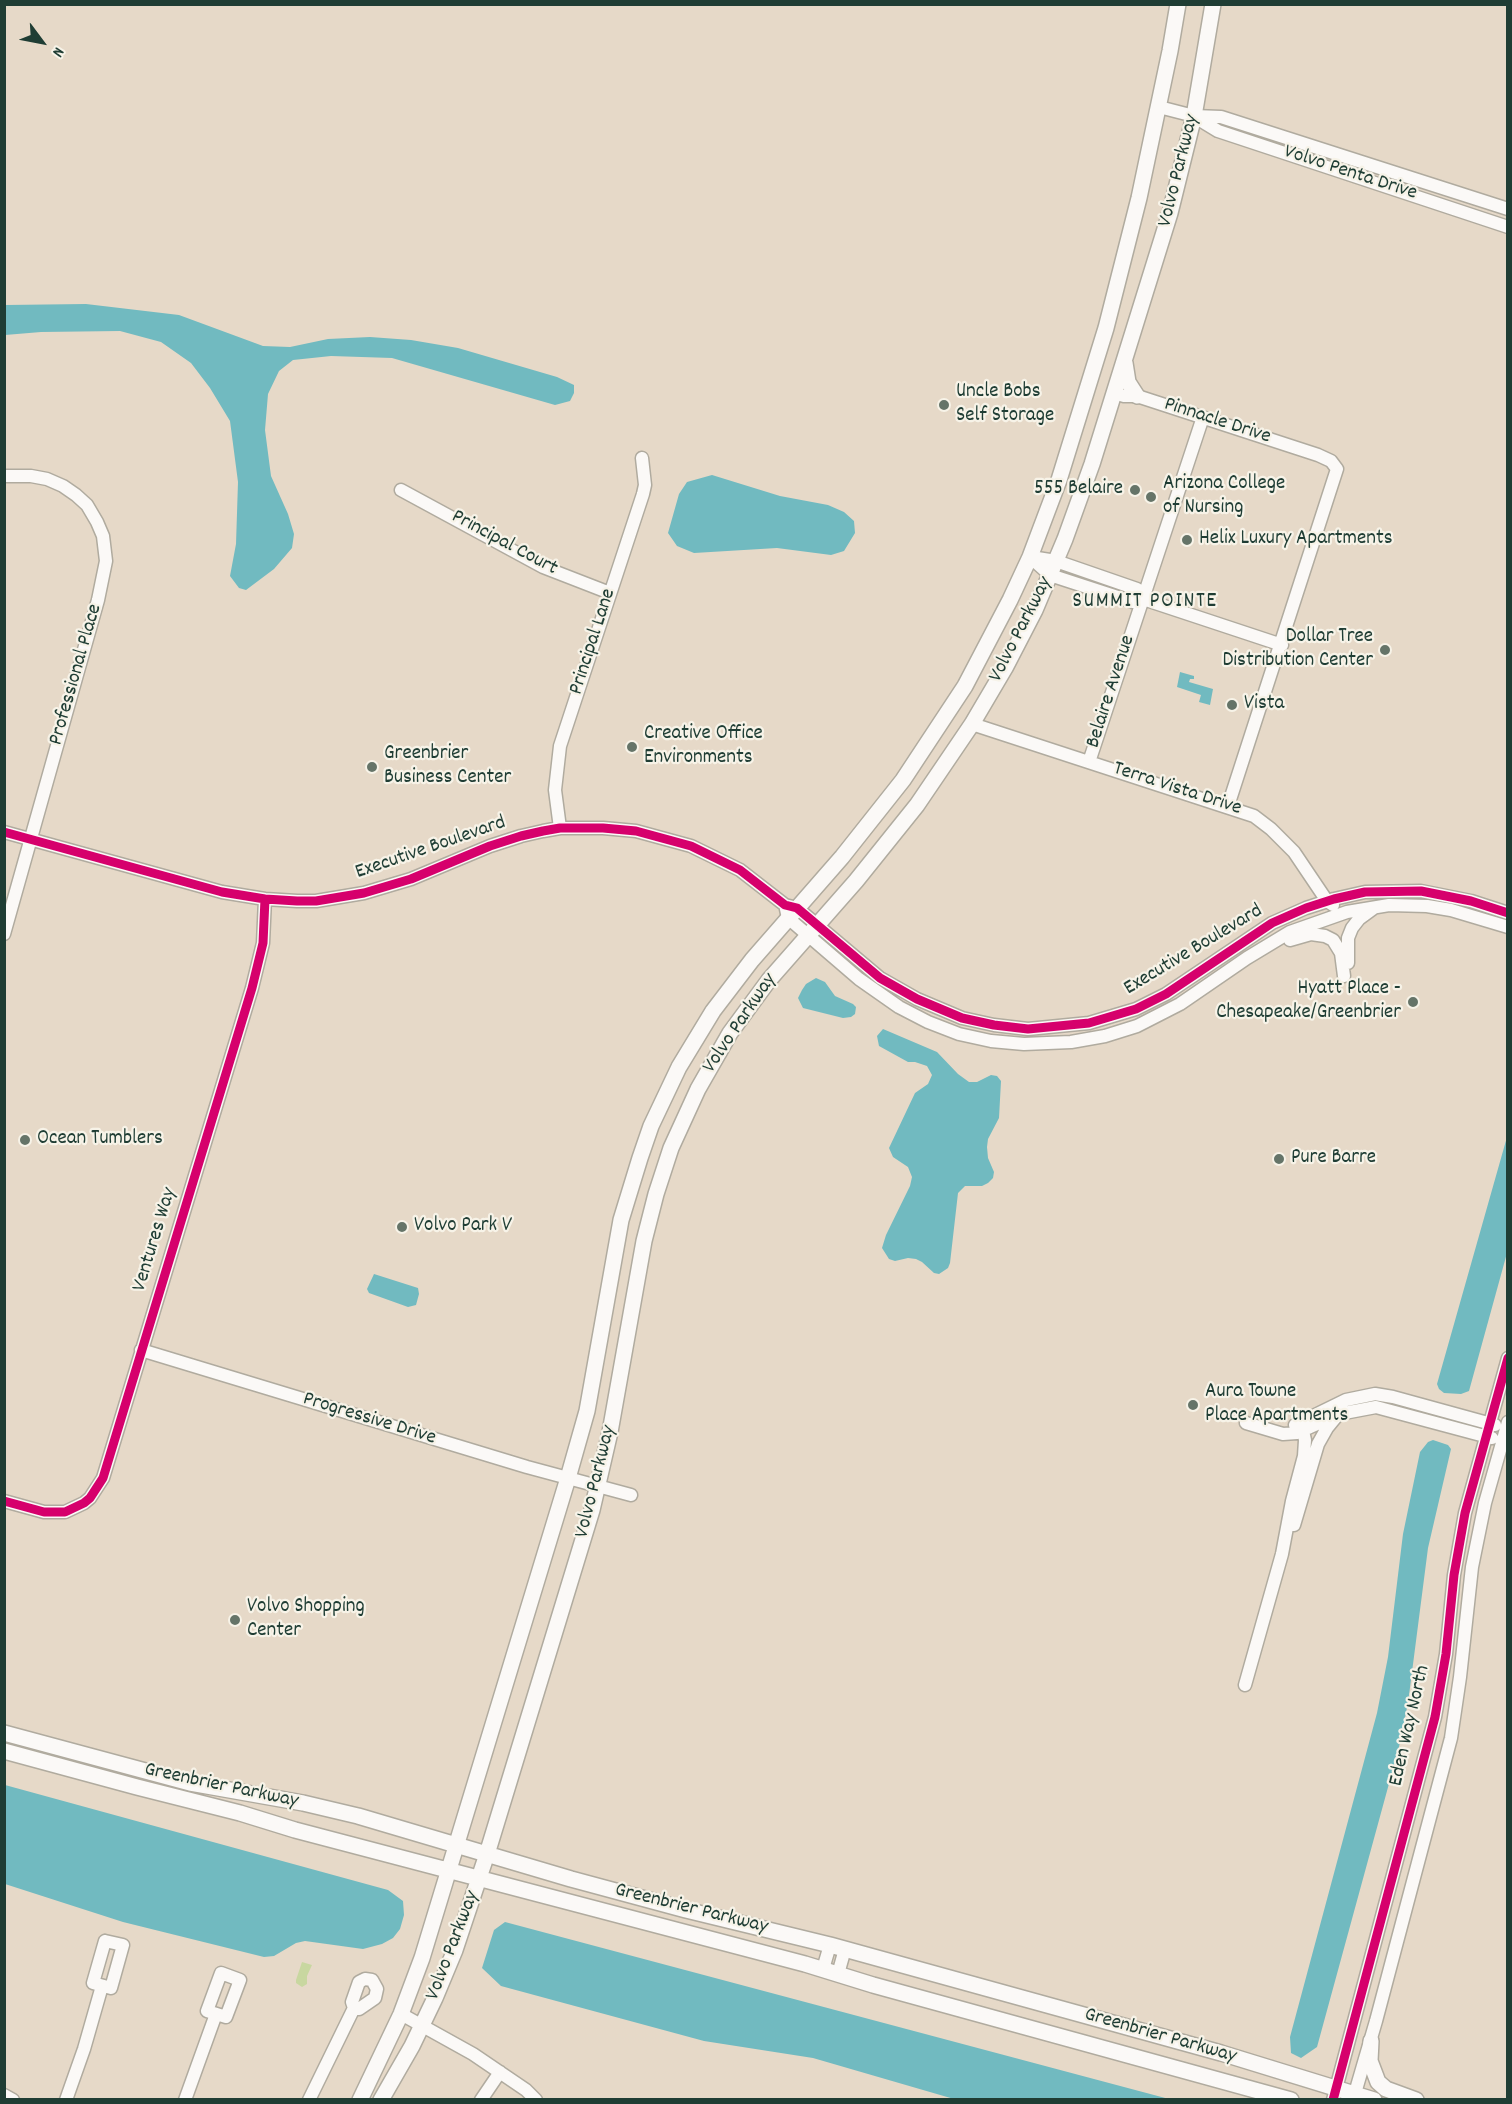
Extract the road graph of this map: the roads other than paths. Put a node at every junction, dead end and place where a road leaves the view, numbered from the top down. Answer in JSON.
{"nodes":[{"id":1,"x":1178,"y":4,"type":"edge"},
{"id":2,"x":1213,"y":4,"type":"edge"},
{"id":3,"x":1159,"y":107,"type":"junction"},
{"id":4,"x":1194,"y":117,"type":"junction"},
{"id":5,"x":1508,"y":209,"type":"edge"},
{"id":6,"x":1508,"y":227,"type":"edge"},
{"id":7,"x":1124,"y":261,"type":"junction"},
{"id":8,"x":1125,"y":360,"type":"junction"},
{"id":9,"x":1114,"y":393,"type":"junction"},
{"id":10,"x":1137,"y":396,"type":"junction"},
{"id":11,"x":1203,"y":417,"type":"junction"},
{"id":12,"x":642,"y":458,"type":"dead end"},
{"id":13,"x":4,"y":476,"type":"edge"},
{"id":14,"x":401,"y":489,"type":"dead end"},
{"id":15,"x":1030,"y":557,"type":"junction"},
{"id":16,"x":1053,"y":568,"type":"junction"},
{"id":17,"x":610,"y":593,"type":"junction"},
{"id":18,"x":1143,"y":599,"type":"junction"},
{"id":19,"x":1282,"y":645,"type":"junction"},
{"id":20,"x":972,"y":724,"type":"junction"},
{"id":21,"x":1089,"y":762,"type":"junction"},
{"id":22,"x":1228,"y":806,"type":"junction"},
{"id":23,"x":560,"y":828,"type":"junction"},
{"id":24,"x":4,"y":832,"type":"edge"},
{"id":25,"x":31,"y":839,"type":"junction"},
{"id":26,"x":265,"y":899,"type":"junction"},
{"id":27,"x":1327,"y":901,"type":"junction"},
{"id":28,"x":1376,"y":906,"type":"junction"},
{"id":29,"x":790,"y":910,"type":"junction"},
{"id":30,"x":1344,"y":913,"type":"junction"},
{"id":31,"x":1508,"y":913,"type":"edge"},
{"id":32,"x":1508,"y":927,"type":"edge"},
{"id":33,"x":813,"y":930,"type":"junction"},
{"id":34,"x":4,"y":934,"type":"edge"},
{"id":35,"x":1260,"y":950,"type":"junction"},
{"id":36,"x":141,"y":1350,"type":"junction"},
{"id":37,"x":1508,"y":1358,"type":"edge"},
{"id":38,"x":1339,"y":1414,"type":"junction"},
{"id":39,"x":1246,"y":1423,"type":"dead end"},
{"id":40,"x":1489,"y":1423,"type":"junction"},
{"id":41,"x":1305,"y":1425,"type":"junction"},
{"id":42,"x":1506,"y":1432,"type":"edge"},
{"id":43,"x":1486,"y":1437,"type":"junction"},
{"id":44,"x":568,"y":1479,"type":"junction"},
{"id":45,"x":598,"y":1486,"type":"junction"},
{"id":46,"x":631,"y":1495,"type":"dead end"},
{"id":47,"x":1302,"y":1498,"type":"junction"},
{"id":48,"x":4,"y":1501,"type":"edge"},
{"id":49,"x":1282,"y":1554,"type":"junction"},
{"id":50,"x":1245,"y":1685,"type":"dead end"},
{"id":51,"x":4,"y":1733,"type":"edge"},
{"id":52,"x":4,"y":1751,"type":"edge"},
{"id":53,"x":457,"y":1844,"type":"junction"},
{"id":54,"x":487,"y":1854,"type":"junction"},
{"id":55,"x":450,"y":1869,"type":"junction"},
{"id":56,"x":480,"y":1877,"type":"junction"},
{"id":57,"x":830,"y":1945,"type":"junction"},
{"id":58,"x":845,"y":1949,"type":"junction"},
{"id":59,"x":823,"y":1969,"type":"junction"},
{"id":60,"x":838,"y":1974,"type":"junction"},
{"id":61,"x":102,"y":1986,"type":"dead end"},
{"id":62,"x":354,"y":2008,"type":"dead end"},
{"id":63,"x":216,"y":2014,"type":"dead end"},
{"id":64,"x":401,"y":2014,"type":"junction"},
{"id":65,"x":422,"y":2026,"type":"junction"},
{"id":66,"x":1371,"y":2041,"type":"junction"},
{"id":67,"x":500,"y":2072,"type":"junction"},
{"id":68,"x":1334,"y":2094,"type":"edge"},
{"id":69,"x":4,"y":2095,"type":"edge"},
{"id":70,"x":1354,"y":2097,"type":"edge"},
{"id":71,"x":13,"y":2100,"type":"edge"},
{"id":72,"x":66,"y":2100,"type":"edge"},
{"id":73,"x":185,"y":2100,"type":"edge"},
{"id":74,"x":309,"y":2100,"type":"edge"},
{"id":75,"x":360,"y":2100,"type":"edge"},
{"id":76,"x":381,"y":2100,"type":"edge"},
{"id":77,"x":481,"y":2100,"type":"edge"},
{"id":78,"x":536,"y":2100,"type":"edge"},
{"id":79,"x":1292,"y":2100,"type":"edge"},
{"id":80,"x":1374,"y":2100,"type":"edge"},
{"id":81,"x":1416,"y":2100,"type":"edge"}],
"edges":[{"from":1,"to":3,"type":"main road","name":"Volvo Parkway"},
{"from":2,"to":4,"type":"main road","name":"Volvo Parkway"},
{"from":3,"to":4,"type":"street","name":"Volvo Penta Drive"},
{"from":3,"to":7,"type":"main road","name":"Volvo Parkway"},
{"from":4,"to":5,"type":"street","name":"Volvo Penta Drive"},
{"from":4,"to":6,"type":"street","name":"Volvo Penta Drive"},
{"from":4,"to":8,"type":"main road","name":"Volvo Parkway"},
{"from":7,"to":9,"type":"main road"},
{"from":7,"to":15,"type":"main road","name":"Volvo Parkway"},
{"from":8,"to":9,"type":"main road","name":"Volvo Parkway"},
{"from":8,"to":10,"type":"main road"},
{"from":9,"to":10,"type":"street","name":"Pinnacle Drive"},
{"from":9,"to":16,"type":"main road","name":"Volvo Parkway"},
{"from":10,"to":11,"type":"street","name":"Pinnacle Drive"},
{"from":11,"to":18,"type":"street","name":"Belaire Avenue"},
{"from":11,"to":19,"type":"street","name":"Pinnacle Drive"},
{"from":12,"to":17,"type":"street","name":"Principal Lane"},
{"from":13,"to":25,"type":"street","name":"Professional Place"},
{"from":14,"to":17,"type":"street","name":"Principal Court"},
{"from":15,"to":16,"type":"street"},
{"from":15,"to":29,"type":"main road","name":"Volvo Parkway"},
{"from":16,"to":18,"type":"street"},
{"from":16,"to":20,"type":"main road","name":"Volvo Parkway"},
{"from":17,"to":23,"type":"street","name":"Principal Lane"},
{"from":18,"to":19,"type":"street"},
{"from":18,"to":21,"type":"street","name":"Belaire Avenue"},
{"from":19,"to":22,"type":"street"},
{"from":20,"to":21,"type":"street","name":"Terra Vista Drive"},
{"from":20,"to":33,"type":"main road","name":"Volvo Parkway"},
{"from":21,"to":22,"type":"street","name":"Terra Vista Drive"},
{"from":22,"to":27,"type":"street","name":"Terra Vista Drive"},
{"from":23,"to":26,"type":"street","name":"Executive Boulevard"},
{"from":23,"to":29,"type":"street","name":"Executive Boulevard"},
{"from":24,"to":25,"type":"street","name":"Executive Boulevard"},
{"from":25,"to":26,"type":"street","name":"Executive Boulevard"},
{"from":25,"to":34,"type":"street","name":"Professional Place"},
{"from":26,"to":36,"type":"street","name":"Ventures Way"},
{"from":27,"to":30,"type":"street","name":"Terra Vista Drive"},
{"from":27,"to":31,"type":"street","name":"Executive Boulevard"},
{"from":27,"to":33,"type":"street","name":"Executive Boulevard"},
{"from":28,"to":30,"type":"street","name":"Executive Boulevard"},
{"from":28,"to":32,"type":"street","name":"Executive Boulevard"},
{"from":28,"to":35,"type":"street"},
{"from":29,"to":33,"type":"street","name":"Executive Boulevard"},
{"from":29,"to":44,"type":"main road","name":"Volvo Parkway"},
{"from":30,"to":35,"type":"street","name":"Executive Boulevard"},
{"from":33,"to":35,"type":"street","name":"Executive Boulevard"},
{"from":33,"to":45,"type":"main road","name":"Volvo Parkway"},
{"from":36,"to":44,"type":"street","name":"Progressive Drive"},
{"from":36,"to":48,"type":"street","name":"Ventures Way"},
{"from":37,"to":40,"type":"street","name":"Eden Way North"},
{"from":38,"to":41,"type":"street"},
{"from":38,"to":43,"type":"street"},
{"from":38,"to":47,"type":"street"},
{"from":39,"to":41,"type":"street"},
{"from":40,"to":41,"type":"street"},
{"from":40,"to":42,"type":"street"},
{"from":40,"to":43,"type":"street","name":"Eden Way North"},
{"from":41,"to":47,"type":"street"},
{"from":41,"to":49,"type":"street"},
{"from":42,"to":43,"type":"street"},
{"from":42,"to":66,"type":"street","name":"Eden Way North"},
{"from":43,"to":68,"type":"street","name":"Eden Way North"},
{"from":44,"to":45,"type":"street","name":"Progressive Drive"},
{"from":44,"to":53,"type":"main road","name":"Volvo Parkway"},
{"from":45,"to":46,"type":"street","name":"Progressive Drive"},
{"from":45,"to":54,"type":"main road","name":"Volvo Parkway"},
{"from":47,"to":49,"type":"street"},
{"from":49,"to":50,"type":"street"},
{"from":51,"to":53,"type":"main road","name":"Greenbrier Parkway"},
{"from":52,"to":55,"type":"main road","name":"Greenbrier Parkway"},
{"from":53,"to":54,"type":"main road","name":"Greenbrier Parkway"},
{"from":53,"to":55,"type":"main road","name":"Volvo Parkway"},
{"from":54,"to":56,"type":"main road","name":"Volvo Parkway"},
{"from":54,"to":57,"type":"main road","name":"Greenbrier Parkway"},
{"from":55,"to":56,"type":"main road","name":"Greenbrier Parkway"},
{"from":55,"to":64,"type":"main road","name":"Volvo Parkway"},
{"from":56,"to":59,"type":"main road","name":"Greenbrier Parkway"},
{"from":56,"to":65,"type":"main road","name":"Volvo Parkway"},
{"from":57,"to":58,"type":"main road","name":"Greenbrier Parkway"},
{"from":57,"to":59,"type":"street"},
{"from":58,"to":60,"type":"street"},
{"from":58,"to":68,"type":"main road","name":"Greenbrier Parkway"},
{"from":59,"to":60,"type":"main road","name":"Greenbrier Parkway"},
{"from":60,"to":79,"type":"main road","name":"Greenbrier Parkway"},
{"from":61,"to":72,"type":"street"},
{"from":62,"to":74,"type":"street"},
{"from":63,"to":73,"type":"street"},
{"from":64,"to":65,"type":"street"},
{"from":64,"to":75,"type":"main road","name":"Volvo Parkway"},
{"from":65,"to":67,"type":"street"},
{"from":65,"to":76,"type":"main road","name":"Volvo Parkway"},
{"from":66,"to":70,"type":"street","name":"Eden Way North"},
{"from":66,"to":81,"type":"main road"},
{"from":67,"to":77,"type":"street"},
{"from":67,"to":78,"type":"street"},
{"from":68,"to":70,"type":"main road","name":"Greenbrier Parkway"},
{"from":69,"to":71,"type":"street"},
{"from":70,"to":80,"type":"main road","name":"Greenbrier Parkway"}]}
